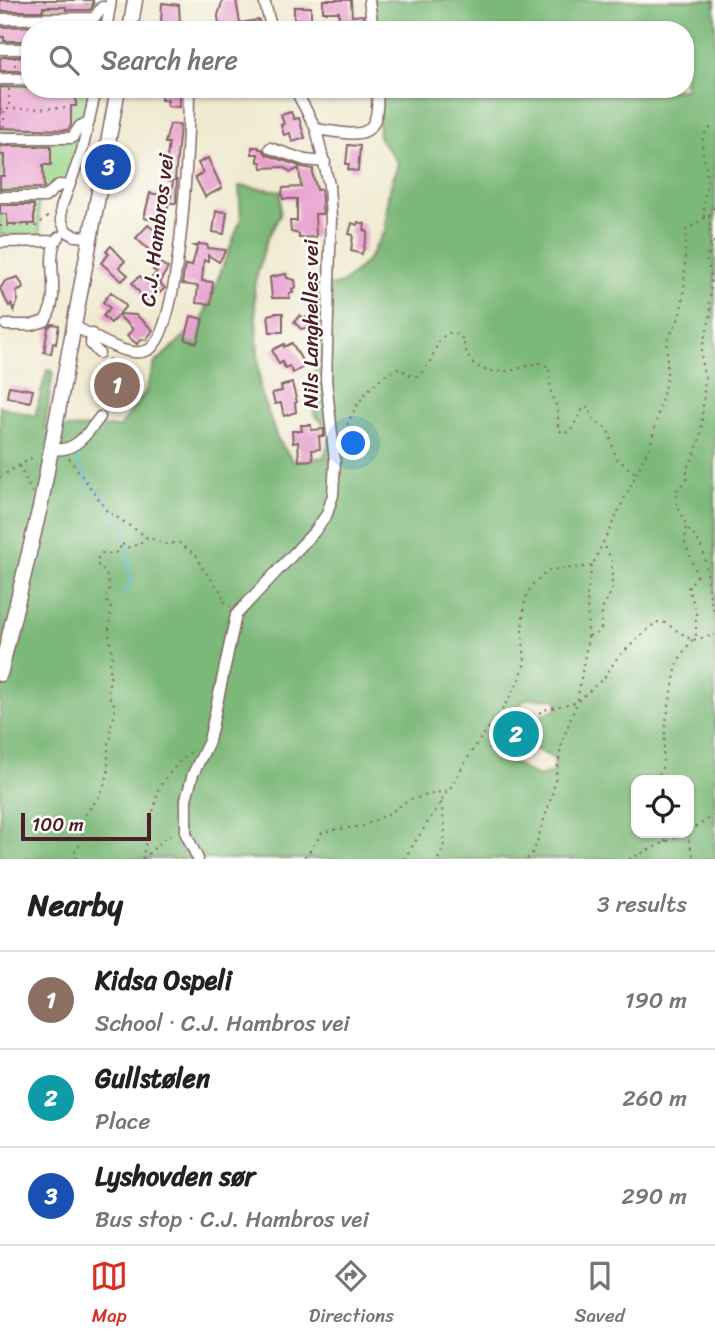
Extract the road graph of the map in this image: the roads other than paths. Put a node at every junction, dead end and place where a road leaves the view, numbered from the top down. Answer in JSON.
{"nodes":[{"id":1,"x":135,"y":0,"type":"edge"},
{"id":2,"x":264,"y":0,"type":"edge"},
{"id":3,"x":369,"y":0,"type":"edge"},
{"id":4,"x":111,"y":4,"type":"edge"},
{"id":5,"x":0,"y":19,"type":"edge"},
{"id":6,"x":132,"y":21,"type":"edge"},
{"id":7,"x":270,"y":21,"type":"edge"},
{"id":8,"x":372,"y":21,"type":"edge"},
{"id":9,"x":0,"y":49,"type":"edge"},
{"id":10,"x":21,"y":49,"type":"edge"},
{"id":11,"x":94,"y":98,"type":"edge"},
{"id":12,"x":116,"y":98,"type":"edge"},
{"id":13,"x":189,"y":98,"type":"edge"},
{"id":14,"x":300,"y":98,"type":"edge"},
{"id":15,"x":377,"y":98,"type":"edge"},
{"id":16,"x":89,"y":122,"type":"junction"},
{"id":17,"x":316,"y":129,"type":"junction"},
{"id":18,"x":2,"y":137,"type":"edge"},
{"id":19,"x":270,"y":148,"type":"dead end"},
{"id":20,"x":325,"y":162,"type":"junction"},
{"id":21,"x":69,"y":186,"type":"junction"},
{"id":22,"x":0,"y":197,"type":"edge"},
{"id":23,"x":66,"y":231,"type":"junction"},
{"id":24,"x":90,"y":237,"type":"junction"},
{"id":25,"x":55,"y":241,"type":"junction"},
{"id":26,"x":0,"y":242,"type":"edge"},
{"id":27,"x":6,"y":325,"type":"dead end"},
{"id":28,"x":74,"y":326,"type":"junction"},
{"id":29,"x":92,"y":334,"type":"junction"},
{"id":30,"x":99,"y":353,"type":"road end"},
{"id":31,"x":100,"y":417,"type":"dead end"},
{"id":32,"x":51,"y":449,"type":"junction"},
{"id":33,"x":0,"y":674,"type":"edge"},
{"id":34,"x":198,"y":859,"type":"edge"}],
"edges":[{"from":1,"to":6,"type":"main road"},
{"from":2,"to":7,"type":"street"},
{"from":3,"to":8,"type":"street"},
{"from":4,"to":5,"type":"street"},
{"from":9,"to":10,"type":"street"},
{"from":11,"to":16,"type":"street"},
{"from":12,"to":24,"type":"main road"},
{"from":13,"to":29,"type":"street","name":"C.J. Hambros vei"},
{"from":14,"to":17,"type":"street","name":"Nils Langhelles vei"},
{"from":15,"to":17,"type":"street"},
{"from":16,"to":18,"type":"street"},
{"from":16,"to":21,"type":"street"},
{"from":17,"to":20,"type":"street","name":"Nils Langhelles vei"},
{"from":19,"to":20,"type":"street"},
{"from":20,"to":34,"type":"street","name":"Nils Langhelles vei"},
{"from":21,"to":22,"type":"street"},
{"from":21,"to":23,"type":"street"},
{"from":23,"to":24,"type":"street"},
{"from":23,"to":25,"type":"street"},
{"from":24,"to":28,"type":"main road"},
{"from":25,"to":26,"type":"street"},
{"from":25,"to":27,"type":"street"},
{"from":28,"to":29,"type":"street","name":"C.J. Hambros vei"},
{"from":28,"to":32,"type":"main road"},
{"from":29,"to":30,"type":"street"},
{"from":31,"to":32,"type":"street"},
{"from":32,"to":33,"type":"main road"}]}
